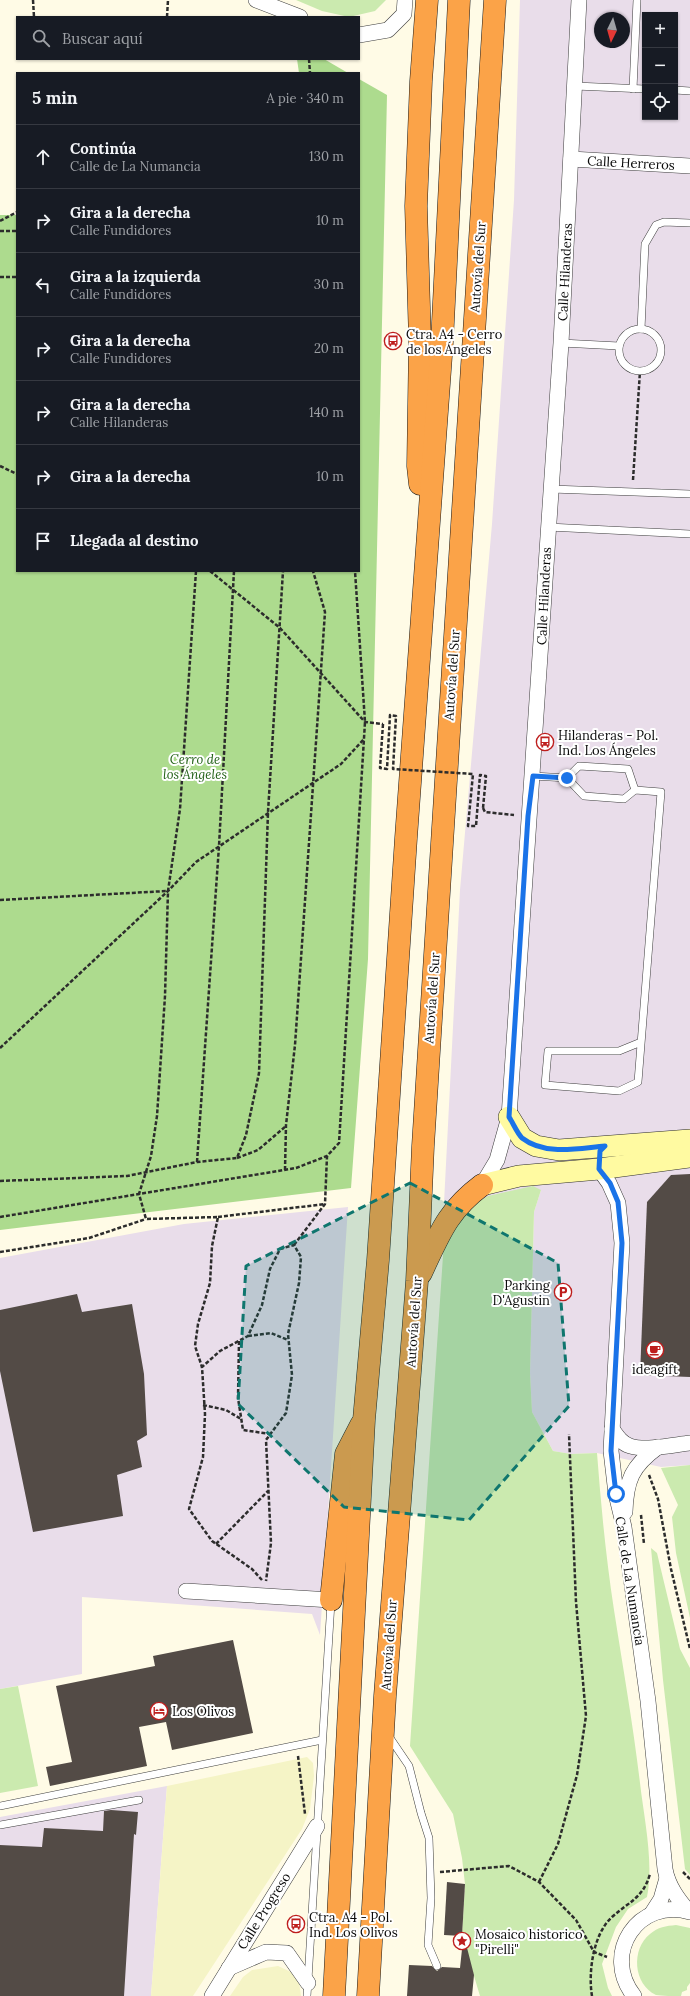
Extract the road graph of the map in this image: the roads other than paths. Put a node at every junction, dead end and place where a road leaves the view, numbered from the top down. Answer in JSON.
{"nodes":[{"id":1,"x":256,"y":0,"type":"edge"},
{"id":2,"x":405,"y":0,"type":"edge"},
{"id":3,"x":427,"y":0,"type":"edge"},
{"id":4,"x":459,"y":0,"type":"edge"},
{"id":5,"x":495,"y":0,"type":"edge"},
{"id":6,"x":579,"y":0,"type":"edge"},
{"id":7,"x":637,"y":0,"type":"edge"},
{"id":8,"x":297,"y":16,"type":"edge"},
{"id":9,"x":360,"y":35,"type":"edge"},
{"id":10,"x":575,"y":86,"type":"junction"},
{"id":11,"x":633,"y":89,"type":"junction"},
{"id":12,"x":642,"y":89,"type":"edge"},
{"id":13,"x":678,"y":90,"type":"edge"},
{"id":14,"x":690,"y":91,"type":"edge"},
{"id":15,"x":571,"y":160,"type":"junction"},
{"id":16,"x":690,"y":166,"type":"edge"},
{"id":17,"x":690,"y":223,"type":"edge"},
{"id":18,"x":641,"y":329,"type":"junction"},
{"id":19,"x":561,"y":343,"type":"junction"},
{"id":20,"x":620,"y":346,"type":"junction"},
{"id":21,"x":551,"y":489,"type":"junction"},
{"id":22,"x":690,"y":494,"type":"edge"},
{"id":23,"x":548,"y":527,"type":"junction"},
{"id":24,"x":690,"y":534,"type":"edge"},
{"id":25,"x":426,"y":555,"type":"junction"},
{"id":26,"x":533,"y":776,"type":"junction"},
{"id":27,"x":567,"y":778,"type":"junction"},
{"id":28,"x":635,"y":790,"type":"junction"},
{"id":29,"x":641,"y":1042,"type":"junction"},
{"id":30,"x":509,"y":1117,"type":"junction"},
{"id":31,"x":690,"y":1140,"type":"edge"},
{"id":32,"x":605,"y":1146,"type":"junction"},
{"id":33,"x":690,"y":1157,"type":"edge"},
{"id":34,"x":599,"y":1169,"type":"junction"},
{"id":35,"x":482,"y":1185,"type":"junction"},
{"id":36,"x":417,"y":1281,"type":"junction"},
{"id":37,"x":364,"y":1420,"type":"junction"},
{"id":38,"x":612,"y":1428,"type":"junction"},
{"id":39,"x":690,"y":1443,"type":"edge"},
{"id":40,"x":658,"y":1446,"type":"junction"},
{"id":41,"x":624,"y":1527,"type":"junction"},
{"id":42,"x":186,"y":1591,"type":"dead end"},
{"id":43,"x":332,"y":1600,"type":"junction"},
{"id":44,"x":383,"y":1728,"type":"junction"},
{"id":45,"x":322,"y":1740,"type":"junction"},
{"id":46,"x":139,"y":1800,"type":"dead end"},
{"id":47,"x":0,"y":1806,"type":"edge"},
{"id":48,"x":311,"y":1821,"type":"junction"},
{"id":49,"x":0,"y":1825,"type":"edge"},
{"id":50,"x":667,"y":1878,"type":"junction"},
{"id":51,"x":689,"y":1912,"type":"edge"},
{"id":52,"x":652,"y":1913,"type":"junction"},
{"id":53,"x":436,"y":1966,"type":"dead end"},
{"id":54,"x":229,"y":1968,"type":"junction"},
{"id":55,"x":308,"y":1989,"type":"edge"},
{"id":56,"x":212,"y":1996,"type":"edge"},
{"id":57,"x":334,"y":1996,"type":"edge"},
{"id":58,"x":368,"y":1996,"type":"edge"},
{"id":59,"x":634,"y":1996,"type":"edge"}],
"edges":[{"from":1,"to":8,"type":"street"},
{"from":2,"to":9,"type":"street"},
{"from":3,"to":25,"type":"highway"},
{"from":4,"to":25,"type":"highway"},
{"from":5,"to":36,"type":"highway","name":"Autovía del Sur"},
{"from":6,"to":10,"type":"street","name":"Calle Hilanderas"},
{"from":7,"to":11,"type":"lane"},
{"from":10,"to":11,"type":"lane"},
{"from":10,"to":15,"type":"street","name":"Calle Hilanderas"},
{"from":11,"to":12,"type":"lane"},
{"from":13,"to":14,"type":"lane"},
{"from":15,"to":16,"type":"street","name":"Calle Herreros"},
{"from":15,"to":19,"type":"street","name":"Calle Hilanderas"},
{"from":17,"to":18,"type":"lane"},
{"from":18,"to":20,"type":"lane"},
{"from":18,"to":20,"type":"lane"},
{"from":19,"to":20,"type":"lane"},
{"from":19,"to":21,"type":"street","name":"Calle Hilanderas"},
{"from":21,"to":22,"type":"lane"},
{"from":21,"to":23,"type":"street","name":"Calle Hilanderas"},
{"from":23,"to":24,"type":"lane"},
{"from":23,"to":26,"type":"street","name":"Calle Hilanderas"},
{"from":25,"to":37,"type":"highway"},
{"from":26,"to":27,"type":"lane"},
{"from":26,"to":30,"type":"street","name":"Calle Hilanderas"},
{"from":27,"to":28,"type":"lane"},
{"from":27,"to":28,"type":"lane"},
{"from":28,"to":29,"type":"lane"},
{"from":29,"to":29,"type":"lane"},
{"from":30,"to":32,"type":"street"},
{"from":30,"to":35,"type":"street","name":"Calle Hilanderas"},
{"from":31,"to":32,"type":"street"},
{"from":32,"to":34,"type":"street"},
{"from":33,"to":34,"type":"street"},
{"from":34,"to":35,"type":"street"},
{"from":34,"to":38,"type":"street","name":"Calle de La Numancia"},
{"from":35,"to":36,"type":"highway"},
{"from":36,"to":44,"type":"highway","name":"Autovía del Sur"},
{"from":37,"to":43,"type":"highway"},
{"from":37,"to":57,"type":"highway"},
{"from":38,"to":40,"type":"street"},
{"from":38,"to":41,"type":"street","name":"Calle de La Numancia"},
{"from":39,"to":40,"type":"street"},
{"from":40,"to":41,"type":"street"},
{"from":41,"to":50,"type":"street","name":"Calle de La Numancia"},
{"from":42,"to":43,"type":"street"},
{"from":43,"to":45,"type":"lane"},
{"from":44,"to":53,"type":"lane"},
{"from":44,"to":58,"type":"highway","name":"Autovía del Sur"},
{"from":45,"to":47,"type":"lane"},
{"from":45,"to":48,"type":"lane"},
{"from":46,"to":49,"type":"lane"},
{"from":48,"to":54,"type":"street","name":"Calle Progreso"},
{"from":48,"to":55,"type":"lane"},
{"from":50,"to":51,"type":"street","name":"Calle de La Numancia"},
{"from":50,"to":52,"type":"street","name":"Calle de La Numancia"},
{"from":51,"to":52,"type":"street"},
{"from":52,"to":59,"type":"street"},
{"from":54,"to":55,"type":"street"},
{"from":54,"to":56,"type":"street","name":"Calle Progreso"}]}
